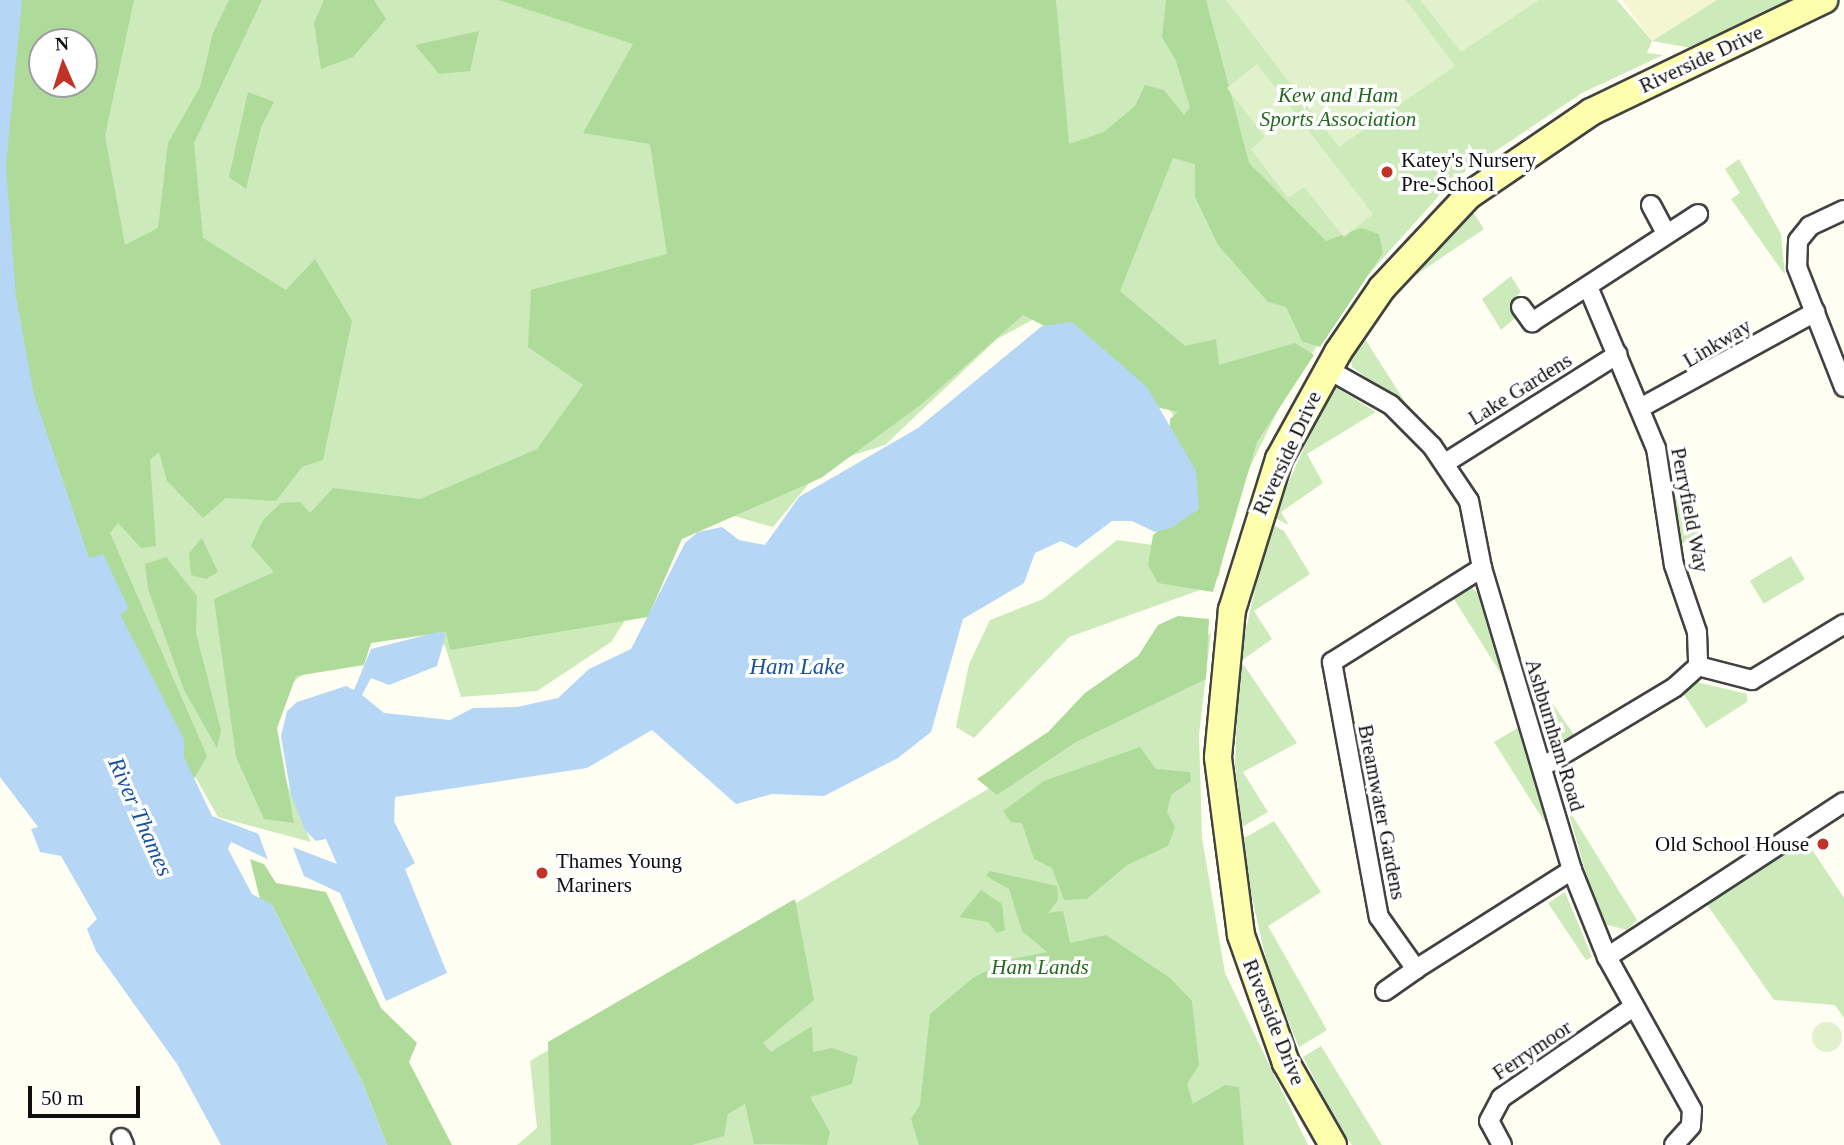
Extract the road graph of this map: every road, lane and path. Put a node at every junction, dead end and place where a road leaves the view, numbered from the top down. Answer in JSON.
{"nodes":[{"id":1,"x":1824,"y":0,"type":"edge"},
{"id":2,"x":1651,"y":205,"type":"dead end"},
{"id":3,"x":1844,"y":210,"type":"edge"},
{"id":4,"x":1698,"y":214,"type":"dead end"},
{"id":5,"x":1666,"y":233,"type":"junction"},
{"id":6,"x":1589,"y":289,"type":"junction"},
{"id":7,"x":1521,"y":307,"type":"dead end"},
{"id":8,"x":1815,"y":312,"type":"junction"},
{"id":9,"x":1618,"y":354,"type":"junction"},
{"id":10,"x":1329,"y":369,"type":"junction"},
{"id":11,"x":1844,"y":387,"type":"edge"},
{"id":12,"x":1640,"y":408,"type":"junction"},
{"id":13,"x":1445,"y":463,"type":"junction"},
{"id":14,"x":1482,"y":568,"type":"junction"},
{"id":15,"x":1844,"y":624,"type":"edge"},
{"id":16,"x":1698,"y":666,"type":"junction"},
{"id":17,"x":1542,"y":767,"type":"junction"},
{"id":18,"x":1844,"y":802,"type":"edge"},
{"id":19,"x":1572,"y":870,"type":"junction"},
{"id":20,"x":1607,"y":957,"type":"junction"},
{"id":21,"x":1416,"y":969,"type":"junction"},
{"id":22,"x":1385,"y":991,"type":"dead end"},
{"id":23,"x":1632,"y":1008,"type":"junction"},
{"id":24,"x":1333,"y":1145,"type":"edge"},
{"id":25,"x":1502,"y":1145,"type":"edge"},
{"id":26,"x":1674,"y":1145,"type":"edge"}],
"edges":[{"from":1,"to":10,"type":"street","name":"Riverside Drive"},
{"from":2,"to":5,"type":"street"},
{"from":3,"to":8,"type":"street"},
{"from":4,"to":5,"type":"street"},
{"from":5,"to":6,"type":"street"},
{"from":6,"to":7,"type":"street"},
{"from":6,"to":9,"type":"street","name":"Perryfield Way"},
{"from":8,"to":11,"type":"street"},
{"from":8,"to":12,"type":"street","name":"Linkway"},
{"from":9,"to":12,"type":"street","name":"Perryfield Way"},
{"from":9,"to":13,"type":"street","name":"Lake Gardens"},
{"from":10,"to":13,"type":"street","name":"Ashburnham Road"},
{"from":10,"to":24,"type":"street","name":"Riverside Drive"},
{"from":12,"to":16,"type":"street","name":"Perryfield Way"},
{"from":13,"to":14,"type":"street","name":"Ashburnham Road"},
{"from":14,"to":17,"type":"street","name":"Ashburnham Road"},
{"from":14,"to":21,"type":"street","name":"Breamwater Gardens"},
{"from":15,"to":16,"type":"street"},
{"from":16,"to":17,"type":"street"},
{"from":17,"to":19,"type":"street","name":"Ashburnham Road"},
{"from":18,"to":20,"type":"street"},
{"from":19,"to":20,"type":"street","name":"Ashburnham Road"},
{"from":19,"to":21,"type":"street"},
{"from":20,"to":23,"type":"street","name":"Ashburnham Road"},
{"from":21,"to":22,"type":"street"},
{"from":23,"to":25,"type":"street","name":"Ferrymoor"},
{"from":23,"to":26,"type":"street","name":"Ashburnham Road"}]}
